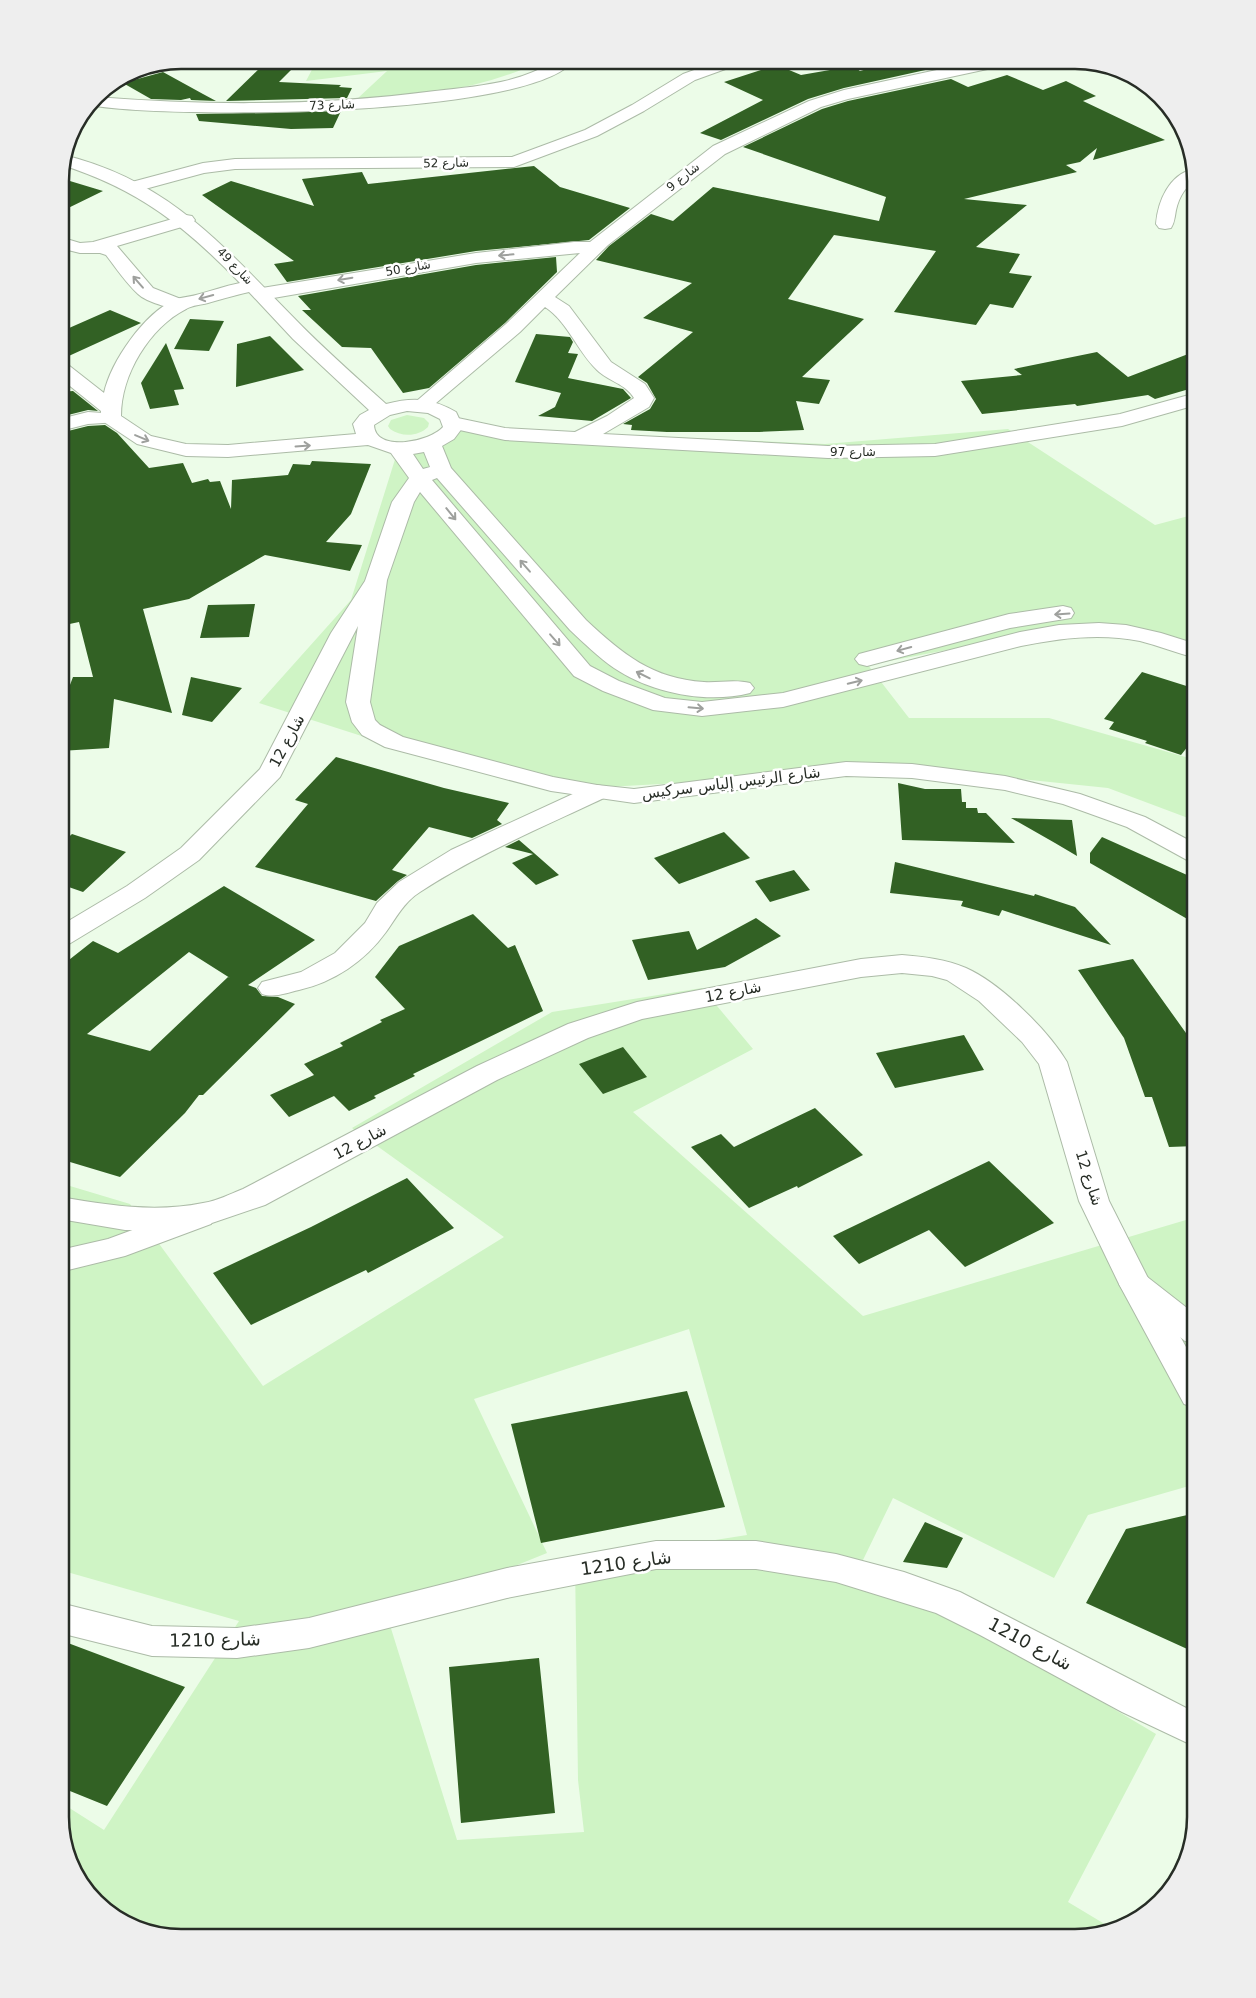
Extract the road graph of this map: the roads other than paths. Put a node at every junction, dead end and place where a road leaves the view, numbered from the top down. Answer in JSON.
{"nodes":[{"id":1,"x":551,"y":69,"type":"edge"},
{"id":2,"x":712,"y":69,"type":"edge"},
{"id":3,"x":964,"y":69,"type":"edge"},
{"id":4,"x":102,"y":102,"type":"edge"},
{"id":5,"x":71,"y":162,"type":"edge"},
{"id":6,"x":1187,"y":178,"type":"edge"},
{"id":7,"x":134,"y":187,"type":"junction"},
{"id":8,"x":186,"y":220,"type":"junction"},
{"id":9,"x":1165,"y":224,"type":"dead end"},
{"id":10,"x":69,"y":245,"type":"edge"},
{"id":11,"x":99,"y":246,"type":"junction"},
{"id":12,"x":588,"y":254,"type":"junction"},
{"id":13,"x":258,"y":289,"type":"junction"},
{"id":14,"x":543,"y":298,"type":"junction"},
{"id":15,"x":179,"y":305,"type":"junction"},
{"id":16,"x":69,"y":376,"type":"edge"},
{"id":17,"x":1187,"y":402,"type":"edge"},
{"id":18,"x":422,"y":405,"type":"junction"},
{"id":19,"x":381,"y":410,"type":"junction"},
{"id":20,"x":110,"y":412,"type":"junction"},
{"id":21,"x":69,"y":423,"type":"edge"},
{"id":22,"x":443,"y":435,"type":"junction"},
{"id":23,"x":579,"y":438,"type":"junction"},
{"id":24,"x":371,"y":439,"type":"junction"},
{"id":25,"x":398,"y":448,"type":"junction"},
{"id":26,"x":441,"y":470,"type":"junction"},
{"id":27,"x":419,"y":478,"type":"junction"},
{"id":28,"x":376,"y":580,"type":"junction"},
{"id":29,"x":1187,"y":630,"type":"edge"},
{"id":30,"x":1187,"y":649,"type":"edge"},
{"id":31,"x":597,"y":792,"type":"junction"},
{"id":32,"x":1187,"y":849,"type":"edge"},
{"id":33,"x":69,"y":933,"type":"edge"},
{"id":34,"x":272,"y":988,"type":"dead end"},
{"id":35,"x":69,"y":1210,"type":"edge"},
{"id":36,"x":206,"y":1214,"type":"junction"},
{"id":37,"x":69,"y":1260,"type":"edge"},
{"id":38,"x":1136,"y":1284,"type":"junction"},
{"id":39,"x":1187,"y":1325,"type":"edge"},
{"id":40,"x":1187,"y":1378,"type":"edge"},
{"id":41,"x":69,"y":1620,"type":"edge"},
{"id":42,"x":1187,"y":1727,"type":"edge"}],
"edges":[{"from":1,"to":4,"type":"main road","name":"شارع 73"},
{"from":2,"to":7,"type":"main road","name":"شارع 52"},
{"from":3,"to":12,"type":"main road","name":"شارع 9"},
{"from":5,"to":7,"type":"main road","name":"شارع 49"},
{"from":6,"to":9,"type":"main road"},
{"from":7,"to":8,"type":"main road","name":"شارع 49"},
{"from":8,"to":11,"type":"main road"},
{"from":8,"to":13,"type":"main road","name":"شارع 49"},
{"from":10,"to":11,"type":"main road"},
{"from":15,"to":11,"type":"main road","one_way":true},
{"from":12,"to":13,"type":"main road","name":"شارع 50","one_way":true},
{"from":12,"to":14,"type":"main road","name":"شارع 9"},
{"from":13,"to":15,"type":"main road","name":"شارع 50","one_way":true},
{"from":13,"to":19,"type":"main road","name":"شارع 49"},
{"from":14,"to":18,"type":"main road","name":"شارع 9"},
{"from":14,"to":23,"type":"main road"},
{"from":15,"to":20,"type":"main road","name":"شارع 50"},
{"from":16,"to":20,"type":"main road"},
{"from":17,"to":23,"type":"main road","name":"شارع 97"},
{"from":18,"to":19,"type":"main road"},
{"from":18,"to":22,"type":"main road"},
{"from":19,"to":24,"type":"main road"},
{"from":20,"to":21,"type":"main road"},
{"from":20,"to":24,"type":"main road","one_way":true},
{"from":22,"to":23,"type":"main road","name":"شارع 97"},
{"from":22,"to":25,"type":"main road","name":"شارع 97"},
{"from":22,"to":26,"type":"main road"},
{"from":24,"to":25,"type":"main road"},
{"from":25,"to":27,"type":"main road"},
{"from":26,"to":27,"type":"main road"},
{"from":29,"to":26,"type":"main road","one_way":true},
{"from":27,"to":28,"type":"main road","name":"شارع الرئيس إلياس سركيس"},
{"from":27,"to":30,"type":"main road","one_way":true},
{"from":28,"to":31,"type":"main road","name":"شارع الرئيس إلياس سركيس"},
{"from":28,"to":33,"type":"main road","name":"شارع 12"},
{"from":31,"to":32,"type":"main road","name":"شارع الرئيس إلياس سركيس"},
{"from":31,"to":34,"type":"main road"},
{"from":35,"to":36,"type":"main road","name":"شارع 12"},
{"from":36,"to":37,"type":"main road"},
{"from":36,"to":38,"type":"main road","name":"شارع 12"},
{"from":38,"to":39,"type":"main road"},
{"from":38,"to":40,"type":"main road","name":"شارع 12"},
{"from":41,"to":42,"type":"main road","name":"شارع 1210"}]}
